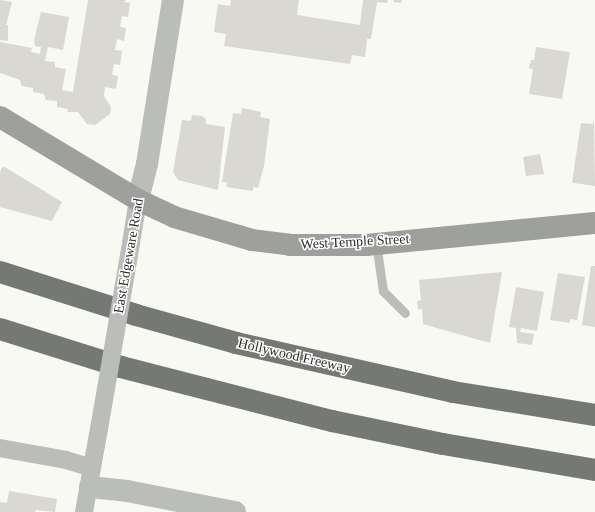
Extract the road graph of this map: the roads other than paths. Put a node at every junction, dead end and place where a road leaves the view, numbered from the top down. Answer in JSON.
{"nodes":[{"id":1,"x":173,"y":0,"type":"edge"},
{"id":2,"x":0,"y":117,"type":"edge"},
{"id":3,"x":138,"y":200,"type":"junction"},
{"id":4,"x":595,"y":222,"type":"edge"},
{"id":5,"x":376,"y":243,"type":"junction"},
{"id":6,"x":0,"y":272,"type":"edge"},
{"id":7,"x":406,"y":313,"type":"dead end"},
{"id":8,"x":0,"y":329,"type":"edge"},
{"id":9,"x":595,"y":415,"type":"edge"},
{"id":10,"x":0,"y":448,"type":"edge"},
{"id":11,"x":595,"y":470,"type":"edge"},
{"id":12,"x":91,"y":477,"type":"junction"},
{"id":13,"x":84,"y":512,"type":"edge"},
{"id":14,"x":235,"y":512,"type":"edge"}],
"edges":[{"from":1,"to":3,"type":"street","name":"East Edgeware Road"},
{"from":2,"to":3,"type":"main road","name":"West Temple Street"},
{"from":3,"to":5,"type":"main road","name":"West Temple Street"},
{"from":3,"to":12,"type":"street","name":"East Edgeware Road","bridge":true},
{"from":4,"to":5,"type":"main road","name":"West Temple Street"},
{"from":5,"to":7,"type":"lane"},
{"from":6,"to":9,"type":"highway","name":"Hollywood Freeway"},
{"from":8,"to":11,"type":"highway"},
{"from":10,"to":12,"type":"street"},
{"from":12,"to":13,"type":"street","name":"East Edgeware Road"},
{"from":12,"to":14,"type":"street"}]}
